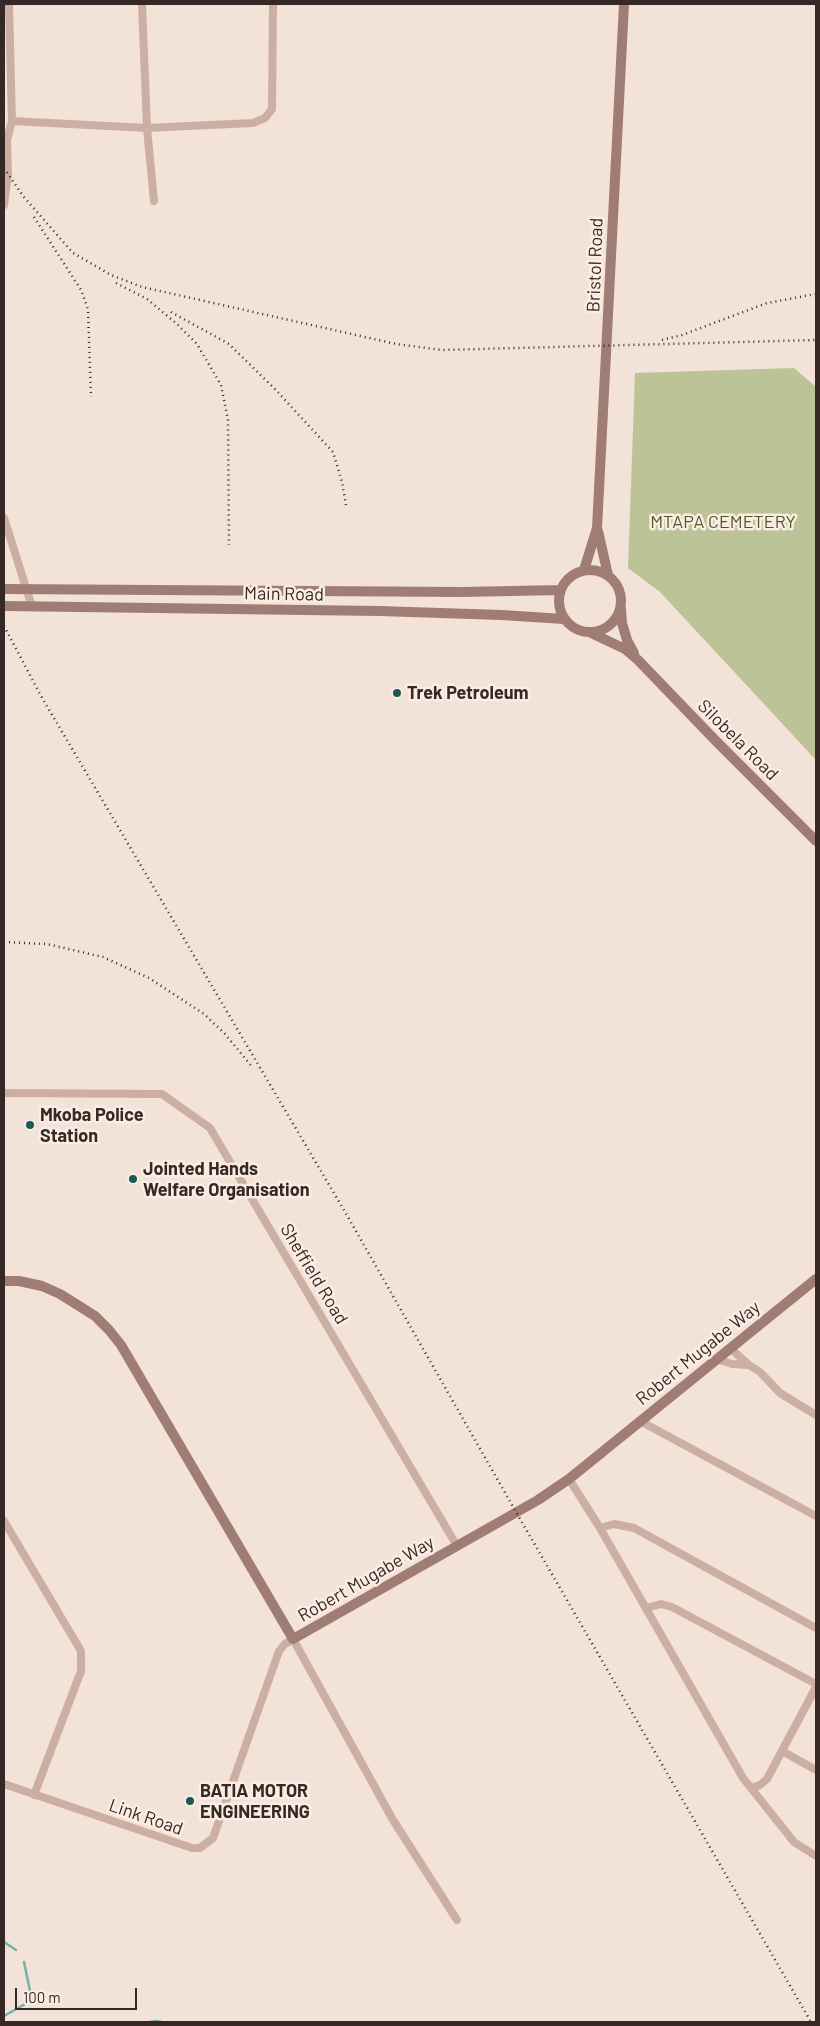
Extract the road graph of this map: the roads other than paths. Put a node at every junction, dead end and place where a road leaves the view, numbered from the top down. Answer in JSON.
{"nodes":[{"id":1,"x":9,"y":4,"type":"edge"},
{"id":2,"x":142,"y":4,"type":"edge"},
{"id":3,"x":273,"y":4,"type":"edge"},
{"id":4,"x":624,"y":4,"type":"edge"},
{"id":5,"x":12,"y":121,"type":"junction"},
{"id":6,"x":147,"y":128,"type":"junction"},
{"id":7,"x":154,"y":200,"type":"dead end"},
{"id":8,"x":4,"y":205,"type":"edge"},
{"id":9,"x":4,"y":518,"type":"edge"},
{"id":10,"x":597,"y":528,"type":"junction"},
{"id":11,"x":584,"y":570,"type":"junction"},
{"id":12,"x":608,"y":575,"type":"junction"},
{"id":13,"x":4,"y":589,"type":"edge"},
{"id":14,"x":26,"y":589,"type":"junction"},
{"id":15,"x":560,"y":590,"type":"junction"},
{"id":16,"x":172,"y":591,"type":"junction"},
{"id":17,"x":621,"y":604,"type":"junction"},
{"id":18,"x":4,"y":606,"type":"edge"},
{"id":19,"x":32,"y":607,"type":"junction"},
{"id":20,"x":173,"y":609,"type":"junction"},
{"id":21,"x":564,"y":619,"type":"junction"},
{"id":22,"x":589,"y":632,"type":"junction"},
{"id":23,"x":638,"y":660,"type":"junction"},
{"id":24,"x":816,"y":841,"type":"edge"},
{"id":25,"x":4,"y":1092,"type":"edge"},
{"id":26,"x":816,"y":1280,"type":"edge"},
{"id":27,"x":4,"y":1281,"type":"edge"},
{"id":28,"x":730,"y":1348,"type":"junction"},
{"id":29,"x":716,"y":1359,"type":"junction"},
{"id":30,"x":749,"y":1365,"type":"junction"},
{"id":31,"x":816,"y":1415,"type":"edge"},
{"id":32,"x":640,"y":1421,"type":"junction"},
{"id":33,"x":569,"y":1479,"type":"junction"},
{"id":34,"x":816,"y":1516,"type":"edge"},
{"id":35,"x":4,"y":1521,"type":"edge"},
{"id":36,"x":600,"y":1528,"type":"junction"},
{"id":37,"x":457,"y":1546,"type":"junction"},
{"id":38,"x":646,"y":1608,"type":"junction"},
{"id":39,"x":816,"y":1628,"type":"edge"},
{"id":40,"x":293,"y":1639,"type":"junction"},
{"id":41,"x":816,"y":1686,"type":"edge"},
{"id":42,"x":782,"y":1751,"type":"junction"},
{"id":43,"x":816,"y":1770,"type":"edge"},
{"id":44,"x":4,"y":1784,"type":"edge"},
{"id":45,"x":751,"y":1788,"type":"junction"},
{"id":46,"x":34,"y":1795,"type":"junction"},
{"id":47,"x":816,"y":1856,"type":"edge"},
{"id":48,"x":457,"y":1920,"type":"dead end"}],
"edges":[{"from":1,"to":5,"type":"street"},
{"from":2,"to":6,"type":"street"},
{"from":3,"to":6,"type":"street"},
{"from":4,"to":10,"type":"street","name":"Bristol Road"},
{"from":5,"to":6,"type":"street"},
{"from":5,"to":8,"type":"street"},
{"from":6,"to":7,"type":"street"},
{"from":9,"to":14,"type":"street"},
{"from":10,"to":11,"type":"street","name":"Bristol Road"},
{"from":10,"to":12,"type":"street","name":"Bristol Road"},
{"from":11,"to":12,"type":"street"},
{"from":11,"to":15,"type":"street"},
{"from":12,"to":17,"type":"street"},
{"from":13,"to":14,"type":"street","name":"Main Road"},
{"from":14,"to":16,"type":"street","name":"Main Road"},
{"from":14,"to":19,"type":"street"},
{"from":15,"to":16,"type":"street","name":"Main Road"},
{"from":15,"to":21,"type":"street"},
{"from":16,"to":20,"type":"street"},
{"from":17,"to":22,"type":"street"},
{"from":17,"to":23,"type":"street","name":"Silobela Road"},
{"from":18,"to":19,"type":"street","name":"Main Road"},
{"from":19,"to":20,"type":"street","name":"Main Road"},
{"from":20,"to":21,"type":"street","name":"Main Road"},
{"from":21,"to":22,"type":"street"},
{"from":22,"to":23,"type":"street","name":"Silobela Road"},
{"from":23,"to":24,"type":"street","name":"Silobela Road"},
{"from":25,"to":37,"type":"street","name":"Sheffield Road"},
{"from":26,"to":28,"type":"street","name":"Robert Mugabe Way"},
{"from":27,"to":40,"type":"street","name":"Robert Mugabe Way"},
{"from":28,"to":29,"type":"street","name":"Robert Mugabe Way"},
{"from":28,"to":30,"type":"street"},
{"from":29,"to":30,"type":"street"},
{"from":29,"to":32,"type":"street","name":"Robert Mugabe Way"},
{"from":30,"to":31,"type":"street"},
{"from":32,"to":33,"type":"street","name":"Robert Mugabe Way"},
{"from":32,"to":34,"type":"street"},
{"from":33,"to":36,"type":"street"},
{"from":33,"to":37,"type":"street","name":"Robert Mugabe Way"},
{"from":35,"to":46,"type":"street"},
{"from":36,"to":38,"type":"street"},
{"from":36,"to":39,"type":"street"},
{"from":37,"to":40,"type":"street","name":"Robert Mugabe Way"},
{"from":38,"to":41,"type":"street"},
{"from":38,"to":45,"type":"street"},
{"from":40,"to":46,"type":"street","name":"Link Road"},
{"from":40,"to":48,"type":"street"},
{"from":41,"to":42,"type":"street"},
{"from":42,"to":43,"type":"street"},
{"from":42,"to":45,"type":"street"},
{"from":44,"to":46,"type":"street","name":"Link Road"},
{"from":45,"to":47,"type":"street"}]}
